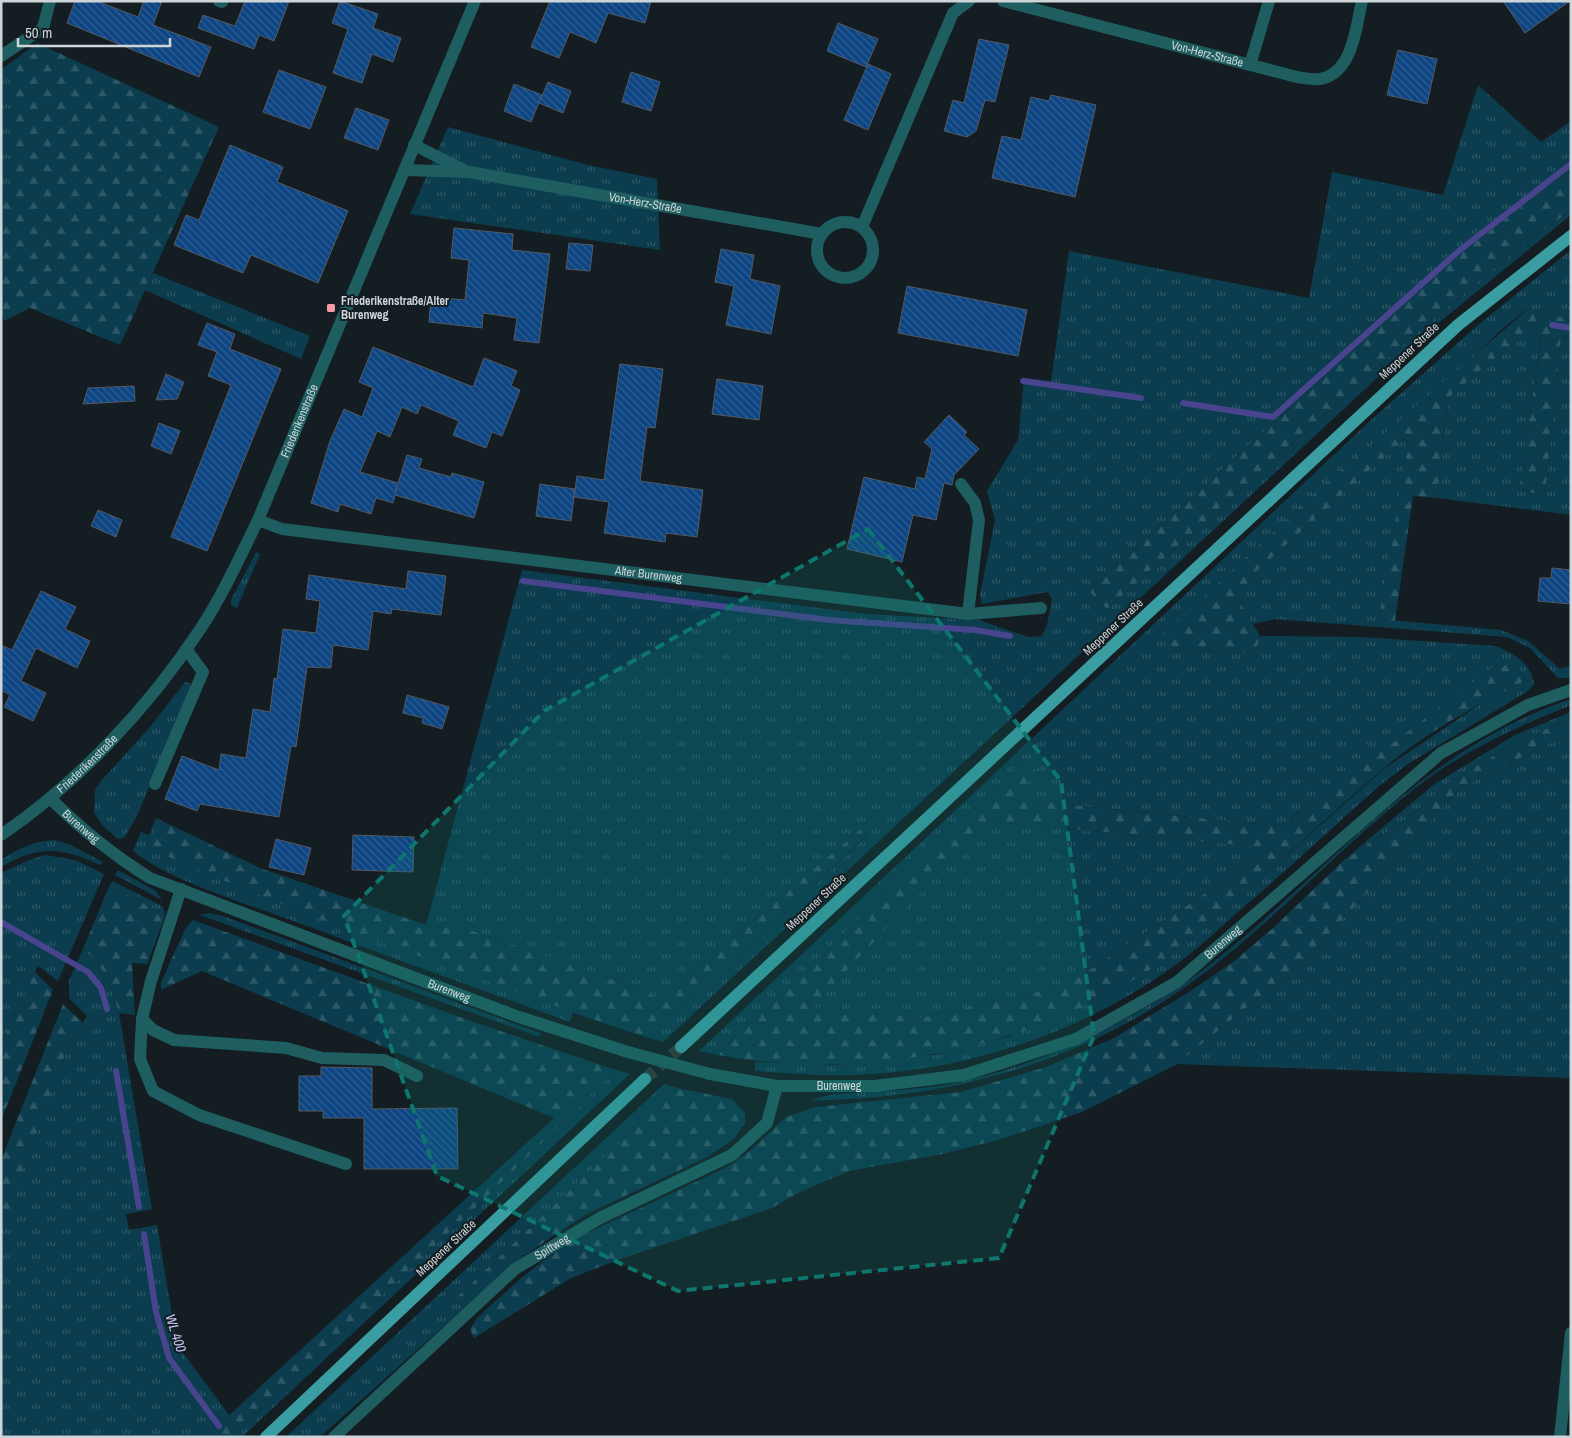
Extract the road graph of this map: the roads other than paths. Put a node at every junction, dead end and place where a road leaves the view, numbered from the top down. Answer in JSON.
{"nodes":[{"id":1,"x":49,"y":1,"type":"edge"},
{"id":2,"x":475,"y":1,"type":"edge"},
{"id":3,"x":969,"y":1,"type":"edge"},
{"id":4,"x":1003,"y":1,"type":"edge"},
{"id":5,"x":1269,"y":1,"type":"edge"},
{"id":6,"x":1362,"y":1,"type":"edge"},
{"id":7,"x":1,"y":56,"type":"edge"},
{"id":8,"x":1250,"y":65,"type":"junction"},
{"id":9,"x":414,"y":145,"type":"junction"},
{"id":10,"x":404,"y":170,"type":"junction"},
{"id":11,"x":468,"y":172,"type":"junction"},
{"id":12,"x":862,"y":227,"type":"junction"},
{"id":13,"x":822,"y":234,"type":"junction"},
{"id":14,"x":1571,"y":236,"type":"edge"},
{"id":15,"x":961,"y":484,"type":"dead end"},
{"id":16,"x":258,"y":520,"type":"junction"},
{"id":17,"x":1041,"y":608,"type":"dead end"},
{"id":18,"x":968,"y":614,"type":"junction"},
{"id":19,"x":186,"y":649,"type":"junction"},
{"id":20,"x":1571,"y":690,"type":"edge"},
{"id":21,"x":155,"y":784,"type":"dead end"},
{"id":22,"x":50,"y":798,"type":"junction"},
{"id":23,"x":1,"y":836,"type":"edge"},
{"id":24,"x":181,"y":889,"type":"junction"},
{"id":25,"x":142,"y":1019,"type":"junction"},
{"id":26,"x":681,"y":1046,"type":"tunnel mouth"},
{"id":27,"x":417,"y":1076,"type":"dead end"},
{"id":28,"x":645,"y":1079,"type":"tunnel mouth"},
{"id":29,"x":777,"y":1086,"type":"junction"},
{"id":30,"x":346,"y":1164,"type":"dead end"},
{"id":31,"x":1571,"y":1334,"type":"edge"},
{"id":32,"x":266,"y":1437,"type":"edge"},
{"id":33,"x":334,"y":1437,"type":"edge"},
{"id":34,"x":1560,"y":1437,"type":"edge"}],
"edges":[{"from":1,"to":7,"type":"street"},
{"from":2,"to":9,"type":"street","name":"Friederikenstraße"},
{"from":3,"to":12,"type":"street"},
{"from":4,"to":8,"type":"street","name":"Von-Herz-Straße"},
{"from":5,"to":8,"type":"street"},
{"from":6,"to":8,"type":"street","name":"Von-Herz-Straße"},
{"from":9,"to":10,"type":"street","name":"Friederikenstraße"},
{"from":9,"to":11,"type":"street"},
{"from":10,"to":11,"type":"street"},
{"from":10,"to":16,"type":"street","name":"Friederikenstraße"},
{"from":11,"to":13,"type":"street","name":"Von-Herz-Straße"},
{"from":12,"to":13,"type":"street"},
{"from":12,"to":13,"type":"street"},
{"from":14,"to":26,"type":"main road","name":"Meppener Straße"},
{"from":15,"to":18,"type":"street"},
{"from":16,"to":18,"type":"street","name":"Alter Burenweg"},
{"from":16,"to":19,"type":"street","name":"Friederikenstraße"},
{"from":17,"to":18,"type":"street","name":"Alter Burenweg"},
{"from":19,"to":21,"type":"street"},
{"from":19,"to":22,"type":"street","name":"Friederikenstraße"},
{"from":20,"to":29,"type":"street","name":"Burenweg"},
{"from":22,"to":23,"type":"street","name":"Friederikenstraße"},
{"from":22,"to":24,"type":"street","name":"Burenweg"},
{"from":24,"to":25,"type":"street"},
{"from":24,"to":29,"type":"street","name":"Burenweg","bridge":true},
{"from":25,"to":27,"type":"street"},
{"from":25,"to":30,"type":"street"},
{"from":28,"to":32,"type":"main road","name":"Meppener Straße"},
{"from":29,"to":33,"type":"street","name":"Spittweg"},
{"from":31,"to":34,"type":"street"}]}
